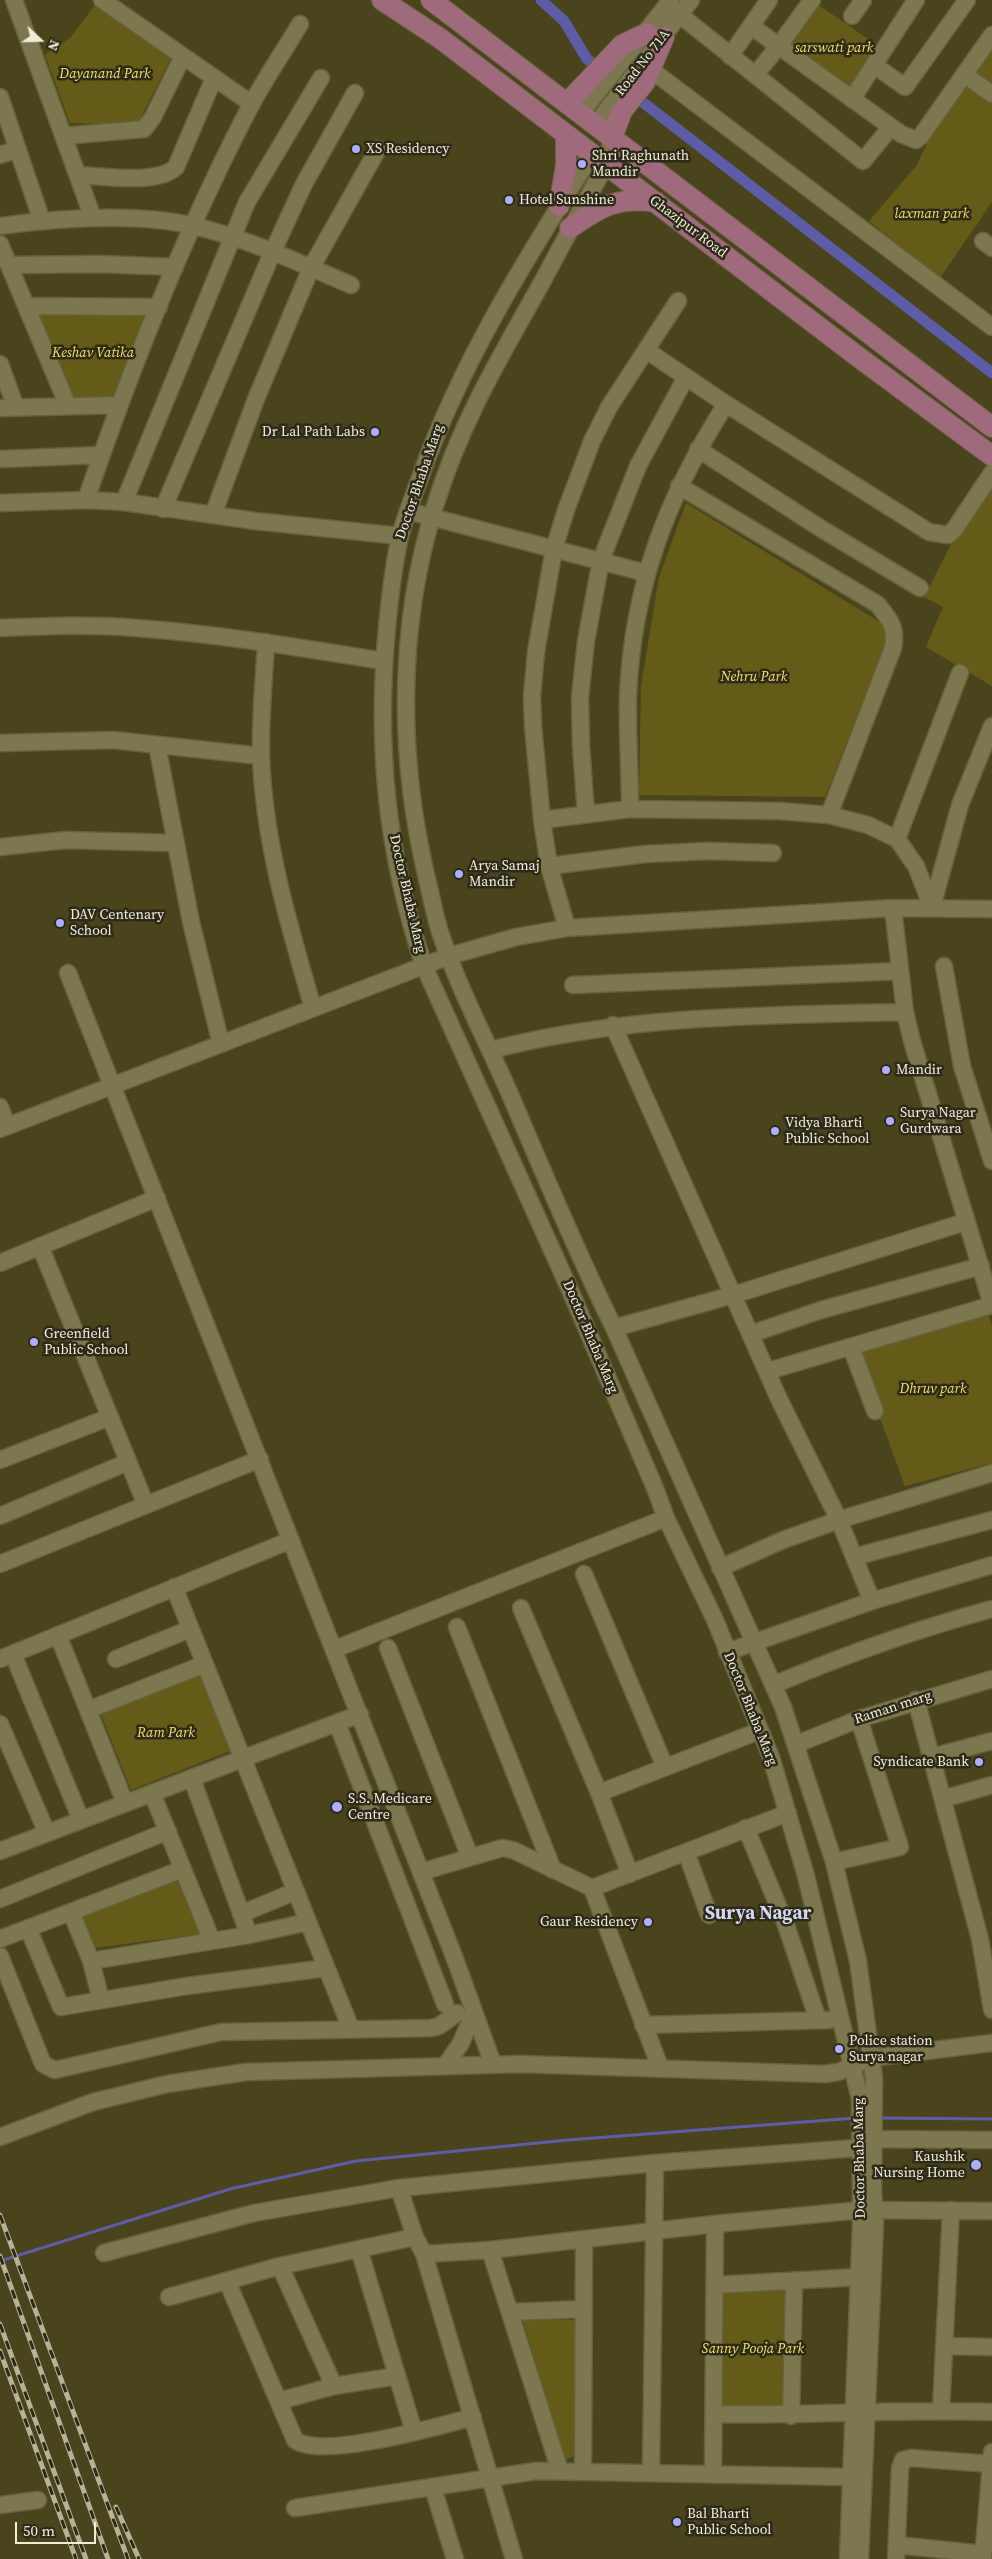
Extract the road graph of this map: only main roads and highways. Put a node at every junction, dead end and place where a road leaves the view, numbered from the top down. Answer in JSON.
{"nodes":[{"id":1,"x":382,"y":0,"type":"edge"},
{"id":2,"x":431,"y":0,"type":"edge"},
{"id":3,"x":575,"y":110,"type":"junction"},
{"id":4,"x":542,"y":116,"type":"junction"},
{"id":5,"x":566,"y":135,"type":"junction"},
{"id":6,"x":612,"y":138,"type":"junction"},
{"id":7,"x":656,"y":202,"type":"junction"},
{"id":8,"x":556,"y":212,"type":"road end"},
{"id":9,"x":570,"y":228,"type":"road end"},
{"id":10,"x":992,"y":426,"type":"edge"},
{"id":11,"x":992,"y":456,"type":"edge"}],
"edges":[{"from":1,"to":4,"type":"main road","name":"Ghazipur Road"},
{"from":2,"to":3,"type":"main road","name":"Ghazipur Road"},
{"from":3,"to":4,"type":"main road"},
{"from":3,"to":6,"type":"main road","name":"Ghazipur Road"},
{"from":3,"to":6,"type":"main road"},
{"from":4,"to":5,"type":"main road","name":"Ghazipur Road"},
{"from":5,"to":7,"type":"main road","name":"Ghazipur Road"},
{"from":5,"to":8,"type":"main road"},
{"from":6,"to":10,"type":"main road","name":"Ghazipur Road"},
{"from":7,"to":9,"type":"main road"},
{"from":7,"to":11,"type":"main road","name":"Ghazipur Road"}]}
